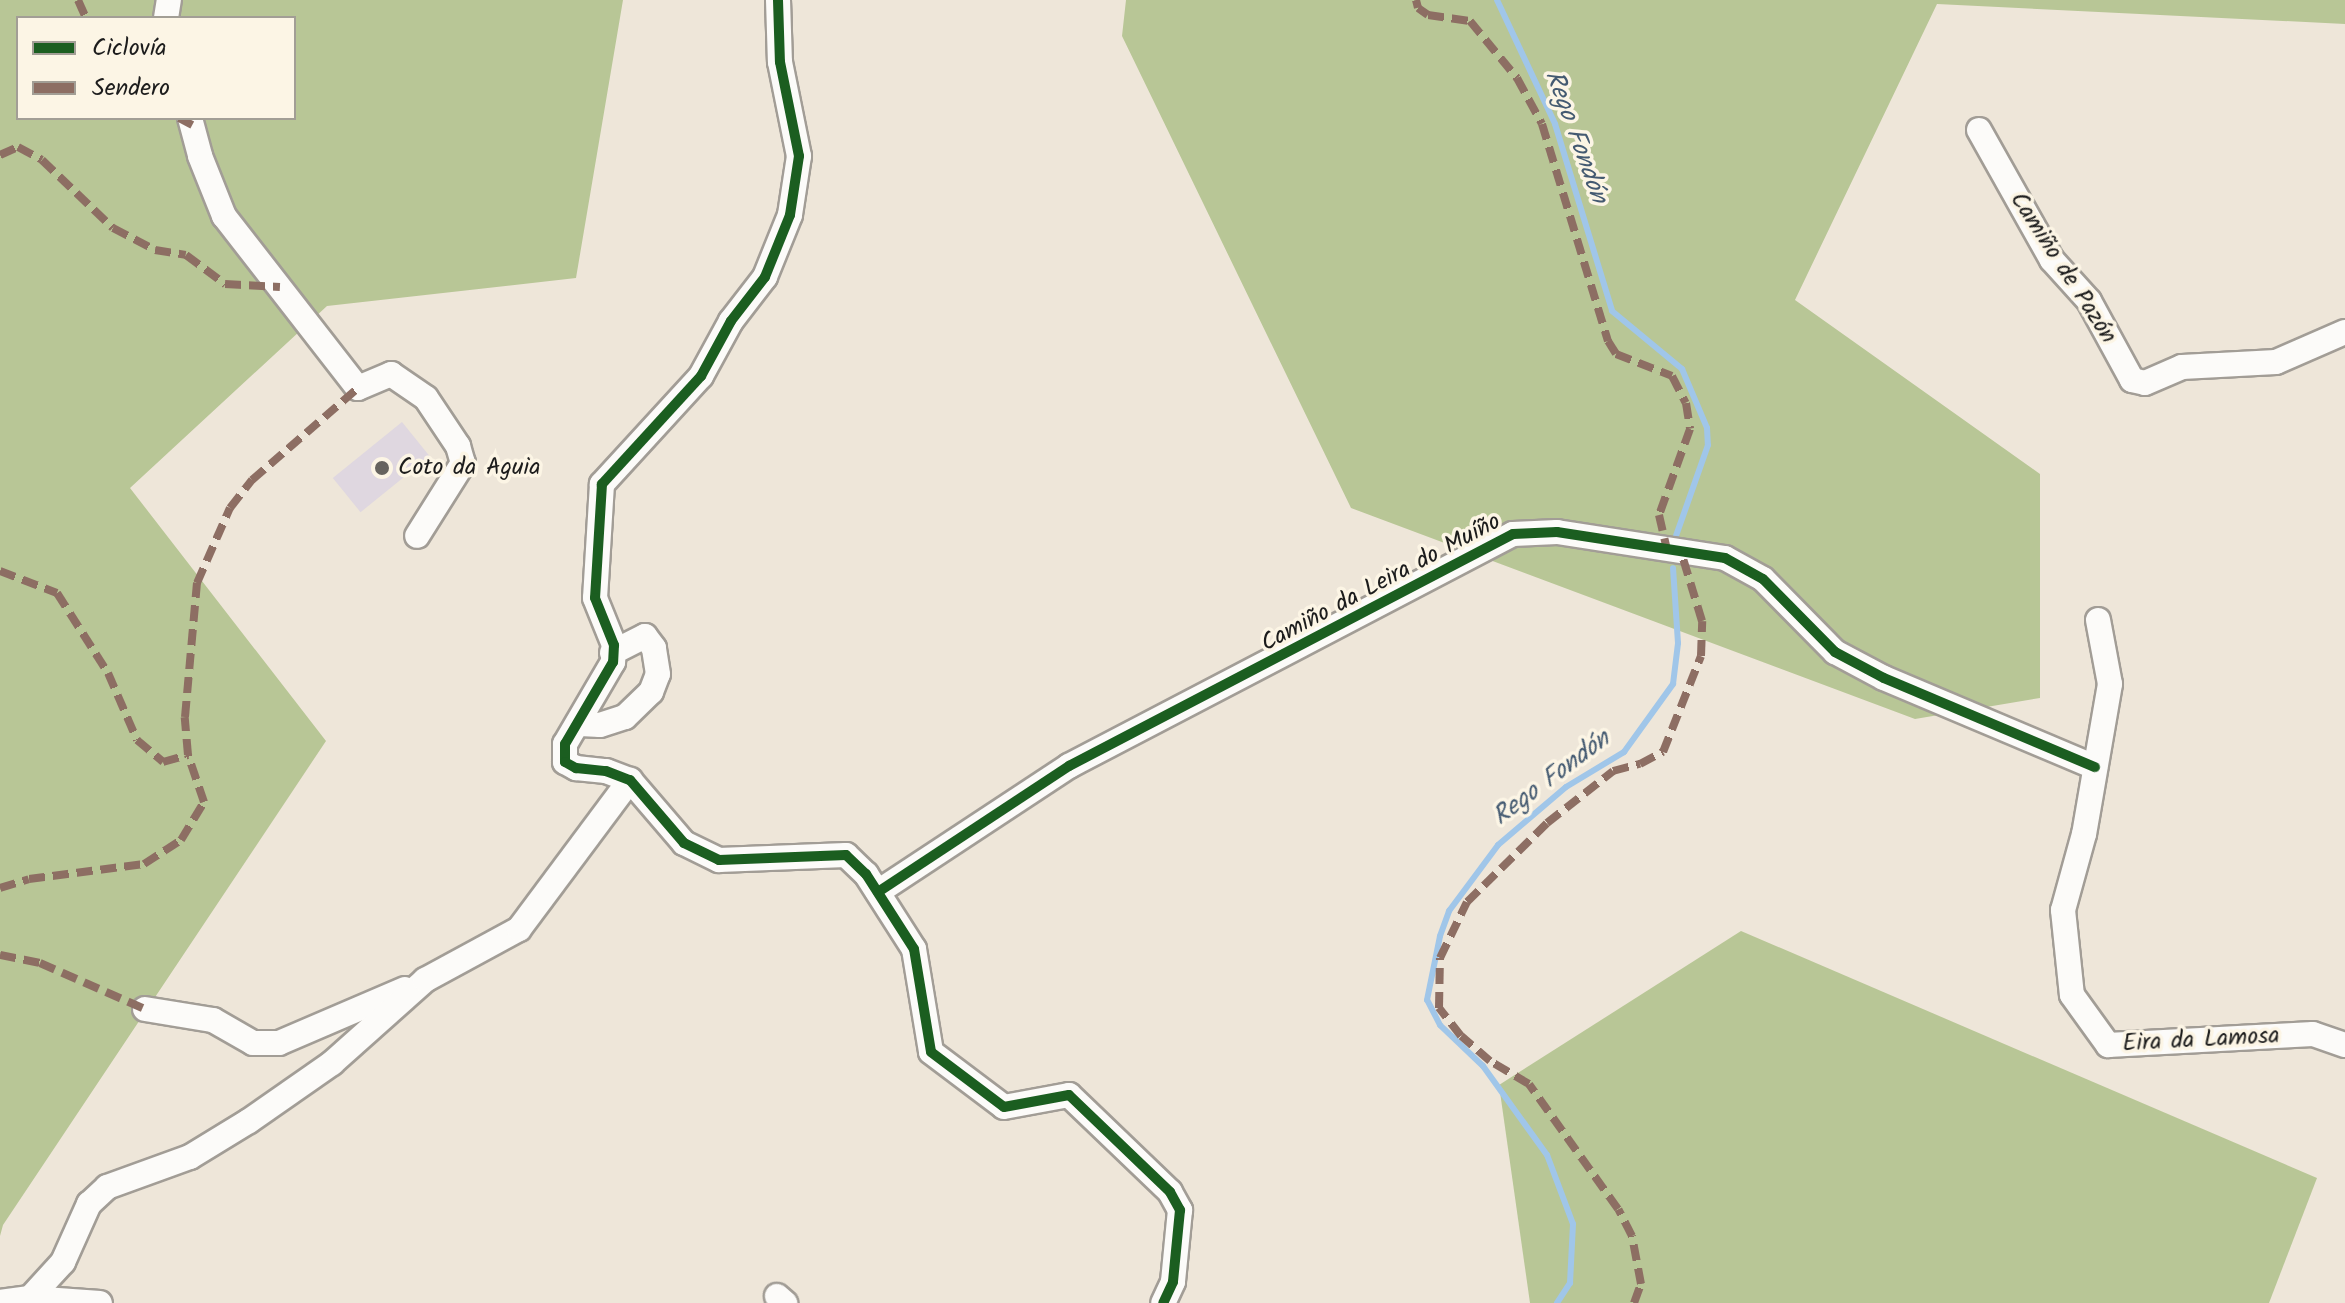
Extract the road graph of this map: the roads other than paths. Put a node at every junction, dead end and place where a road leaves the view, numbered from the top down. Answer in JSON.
{"nodes":[{"id":1,"x":778,"y":0,"type":"edge"},
{"id":2,"x":191,"y":120,"type":"edge"},
{"id":3,"x":1979,"y":130,"type":"dead end"},
{"id":4,"x":2345,"y":332,"type":"edge"},
{"id":5,"x":417,"y":536,"type":"dead end"},
{"id":6,"x":2098,"y":620,"type":"dead end"},
{"id":7,"x":612,"y":653,"type":"junction"},
{"id":8,"x":580,"y":724,"type":"junction"},
{"id":9,"x":2095,"y":767,"type":"junction"},
{"id":10,"x":630,"y":780,"type":"junction"},
{"id":11,"x":878,"y":892,"type":"junction"},
{"id":12,"x":425,"y":980,"type":"junction"},
{"id":13,"x":145,"y":1009,"type":"dead end"},
{"id":14,"x":2345,"y":1045,"type":"edge"},
{"id":15,"x":30,"y":1298,"type":"junction"},
{"id":16,"x":0,"y":1302,"type":"edge"},
{"id":17,"x":100,"y":1303,"type":"edge"},
{"id":18,"x":1163,"y":1303,"type":"edge"}],
"edges":[{"from":1,"to":7,"type":"street"},
{"from":2,"to":5,"type":"street"},
{"from":3,"to":4,"type":"street","name":"Camiño de Pazón"},
{"from":6,"to":9,"type":"street"},
{"from":7,"to":8,"type":"street"},
{"from":7,"to":8,"type":"street"},
{"from":8,"to":10,"type":"street"},
{"from":9,"to":11,"type":"street","name":"Camiño da Leira do Muíño"},
{"from":9,"to":14,"type":"street","name":"Eira da Lamosa"},
{"from":10,"to":11,"type":"street"},
{"from":10,"to":12,"type":"street"},
{"from":11,"to":18,"type":"street"},
{"from":12,"to":13,"type":"street"},
{"from":12,"to":15,"type":"street"},
{"from":15,"to":16,"type":"street"},
{"from":15,"to":17,"type":"street"}]}
